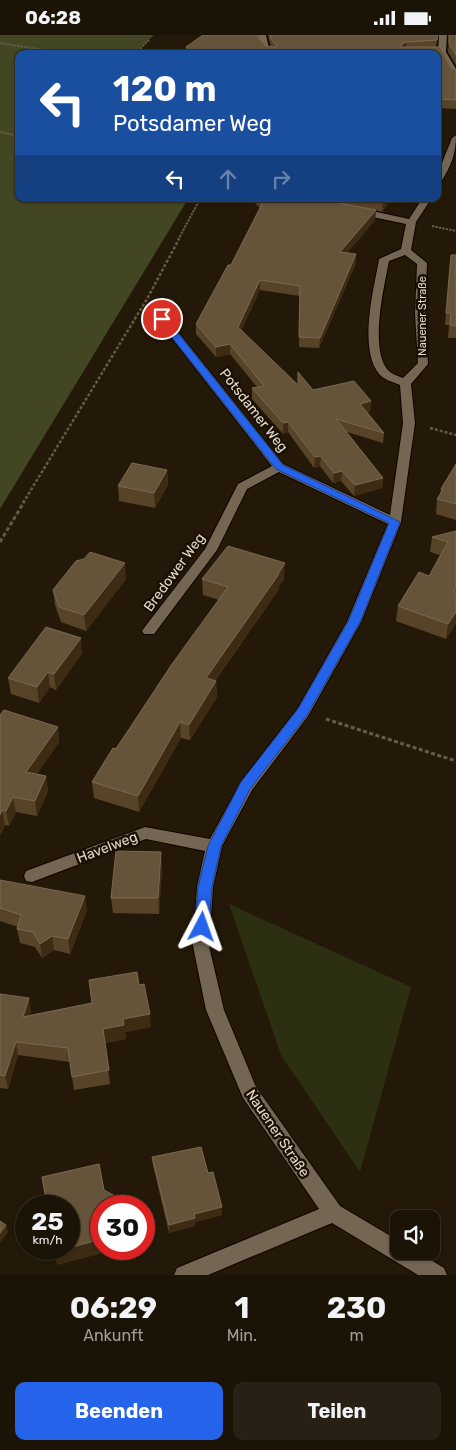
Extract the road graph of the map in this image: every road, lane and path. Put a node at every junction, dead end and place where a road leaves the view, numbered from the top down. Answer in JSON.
{"nodes":[{"id":1,"x":262,"y":35,"type":"edge"},
{"id":2,"x":443,"y":35,"type":"edge"},
{"id":3,"x":149,"y":39,"type":"dead end"},
{"id":4,"x":0,"y":43,"type":"edge"},
{"id":5,"x":44,"y":50,"type":"edge"},
{"id":6,"x":139,"y":50,"type":"edge"},
{"id":7,"x":266,"y":50,"type":"edge"},
{"id":8,"x":442,"y":52,"type":"joint"},
{"id":9,"x":456,"y":76,"type":"edge"},
{"id":10,"x":0,"y":132,"type":"edge"},
{"id":11,"x":15,"y":135,"type":"edge"},
{"id":12,"x":456,"y":138,"type":"edge"},
{"id":13,"x":441,"y":175,"type":"edge"},
{"id":14,"x":198,"y":202,"type":"edge"},
{"id":15,"x":424,"y":202,"type":"edge"},
{"id":16,"x":345,"y":208,"type":"edge"},
{"id":17,"x":411,"y":222,"type":"junction"},
{"id":18,"x":406,"y":251,"type":"junction"},
{"id":19,"x":162,"y":319,"type":"dead end"},
{"id":20,"x":405,"y":383,"type":"junction"},
{"id":21,"x":279,"y":467,"type":"junction"},
{"id":22,"x":395,"y":522,"type":"junction"},
{"id":23,"x":0,"y":542,"type":"edge"},
{"id":24,"x":149,"y":631,"type":"dead end"},
{"id":25,"x":303,"y":712,"type":"junction"},
{"id":26,"x":456,"y":761,"type":"edge"},
{"id":27,"x":214,"y":846,"type":"junction"},
{"id":28,"x":32,"y":876,"type":"dead end"},
{"id":29,"x":334,"y":1213,"type":"junction"},
{"id":30,"x":184,"y":1275,"type":"edge"},
{"id":31,"x":438,"y":1275,"type":"edge"}],
"edges":[{"from":1,"to":7,"type":"street"},
{"from":2,"to":8,"type":"street"},
{"from":3,"to":6,"type":"path"},
{"from":4,"to":5,"type":"path"},
{"from":8,"to":9,"type":"street"},
{"from":10,"to":11,"type":"path"},
{"from":12,"to":13,"type":"street"},
{"from":14,"to":23,"type":"path"},
{"from":15,"to":17,"type":"street"},
{"from":16,"to":17,"type":"street"},
{"from":17,"to":18,"type":"street"},
{"from":18,"to":20,"type":"street","name":"Nauener Straße"},
{"from":18,"to":20,"type":"street"},
{"from":19,"to":21,"type":"street","name":"Potsdamer Weg"},
{"from":20,"to":22,"type":"street","name":"Nauener Straße"},
{"from":21,"to":22,"type":"street","name":"Potsdamer Weg"},
{"from":21,"to":24,"type":"street","name":"Bredower Weg"},
{"from":22,"to":25,"type":"street","name":"Nauener Straße"},
{"from":25,"to":26,"type":"path"},
{"from":25,"to":27,"type":"street","name":"Nauener Straße"},
{"from":27,"to":28,"type":"street","name":"Havelweg"},
{"from":27,"to":29,"type":"street","name":"Nauener Straße"},
{"from":29,"to":30,"type":"street"},
{"from":29,"to":31,"type":"street","name":"Nauener Straße"}]}
